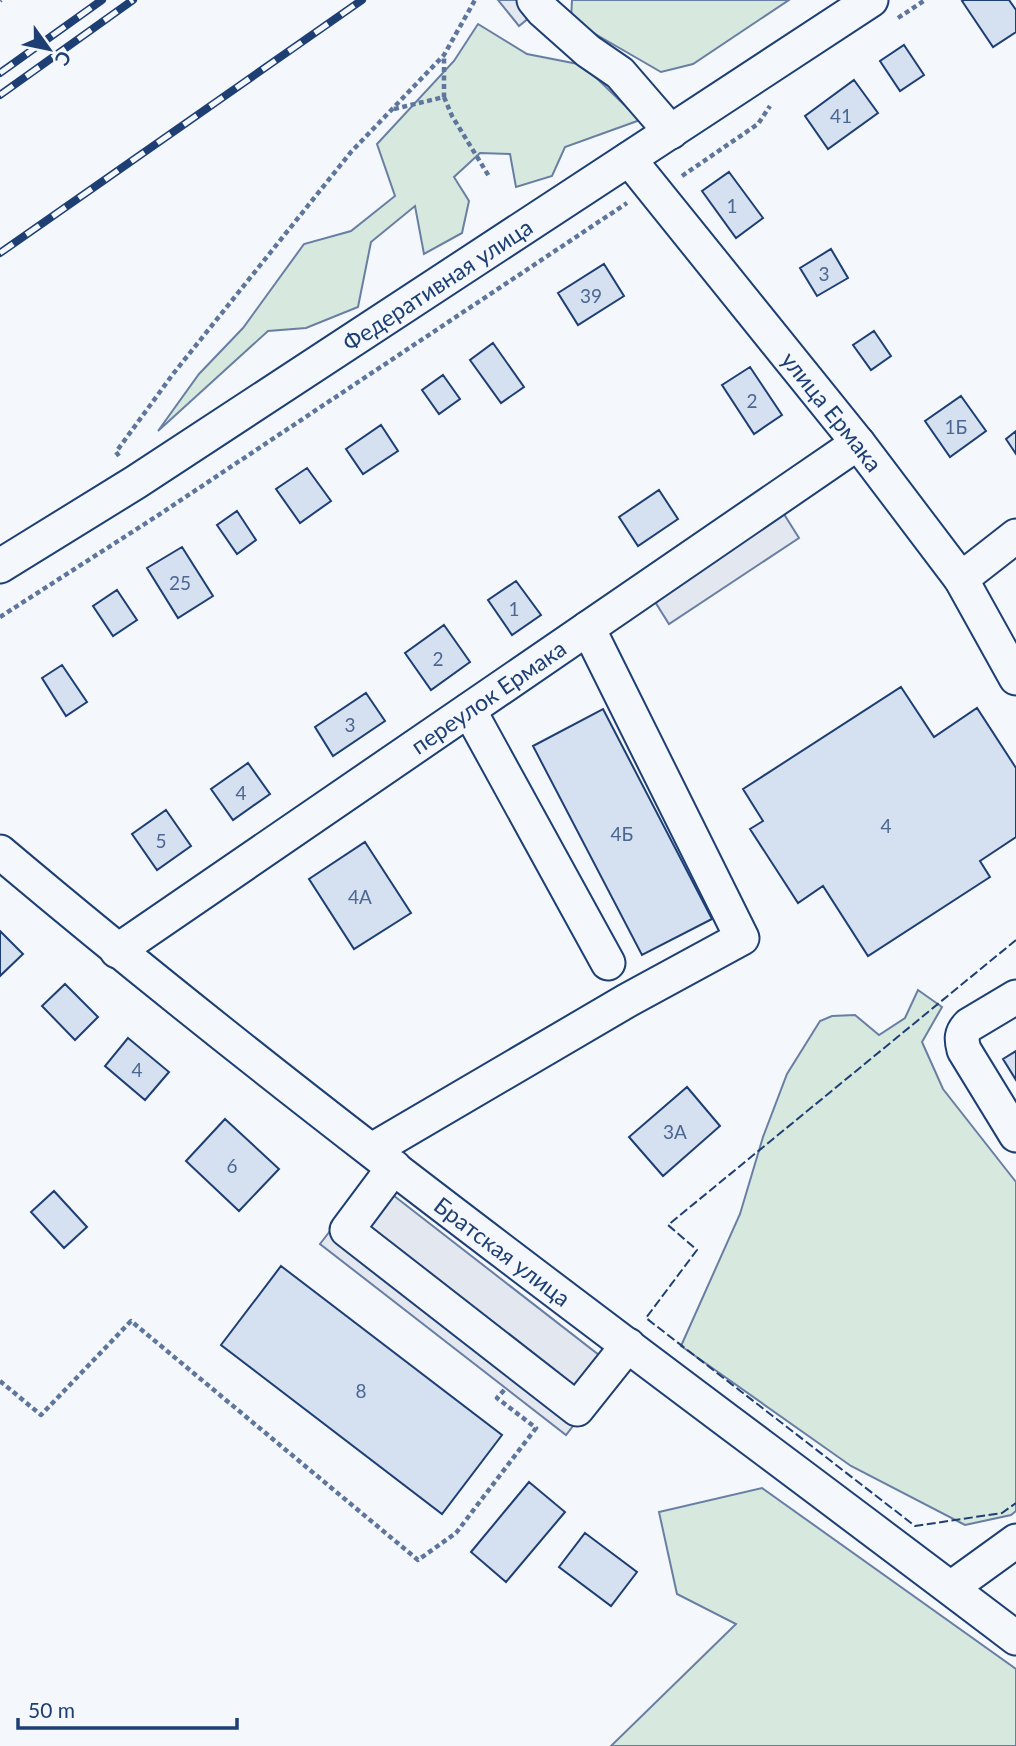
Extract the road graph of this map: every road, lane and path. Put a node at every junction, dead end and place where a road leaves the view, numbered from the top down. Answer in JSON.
{"nodes":[{"id":1,"x":475,"y":0,"type":"edge"},
{"id":2,"x":534,"y":0,"type":"edge"},
{"id":3,"x":925,"y":0,"type":"edge"},
{"id":4,"x":881,"y":11,"type":"edge"},
{"id":5,"x":444,"y":55,"type":"junction"},
{"id":6,"x":444,"y":97,"type":"junction"},
{"id":7,"x":773,"y":101,"type":"dead end"},
{"id":8,"x":392,"y":110,"type":"junction"},
{"id":9,"x":671,"y":132,"type":"junction"},
{"id":10,"x":629,"y":159,"type":"junction"},
{"id":11,"x":490,"y":178,"type":"dead end"},
{"id":12,"x":651,"y":187,"type":"junction"},
{"id":13,"x":858,"y":443,"type":"junction"},
{"id":14,"x":136,"y":482,"type":"junction"},
{"id":15,"x":157,"y":516,"type":"junction"},
{"id":16,"x":1016,"y":536,"type":"edge"},
{"id":17,"x":0,"y":566,"type":"edge"},
{"id":18,"x":961,"y":579,"type":"junction"},
{"id":19,"x":0,"y":617,"type":"edge"},
{"id":20,"x":588,"y":628,"type":"junction"},
{"id":21,"x":1016,"y":678,"type":"edge"},
{"id":22,"x":469,"y":710,"type":"junction"},
{"id":23,"x":0,"y":852,"type":"edge"},
{"id":24,"x":117,"y":951,"type":"junction"},
{"id":25,"x":608,"y":963,"type":"dead end"},
{"id":26,"x":1016,"y":996,"type":"edge"},
{"id":27,"x":1016,"y":1135,"type":"edge"},
{"id":28,"x":383,"y":1159,"type":"junction"},
{"id":29,"x":628,"y":1345,"type":"junction"},
{"id":30,"x":523,"y":1366,"type":"junction"},
{"id":31,"x":0,"y":1381,"type":"edge"},
{"id":32,"x":1016,"y":1541,"type":"edge"},
{"id":33,"x":951,"y":1588,"type":"junction"},
{"id":34,"x":1016,"y":1638,"type":"edge"}],
"edges":[{"from":1,"to":5,"type":"path"},
{"from":2,"to":9,"type":"street"},
{"from":3,"to":4,"type":"path"},
{"from":4,"to":9,"type":"street","name":"Федеративная улица"},
{"from":5,"to":6,"type":"path"},
{"from":5,"to":8,"type":"path"},
{"from":6,"to":8,"type":"path"},
{"from":6,"to":11,"type":"path"},
{"from":7,"to":12,"type":"path"},
{"from":8,"to":14,"type":"path"},
{"from":9,"to":10,"type":"street","name":"Федеративная улица"},
{"from":10,"to":12,"type":"street","name":"улица Ермака"},
{"from":10,"to":14,"type":"street","name":"Федеративная улица"},
{"from":12,"to":13,"type":"street","name":"улица Ермака"},
{"from":12,"to":15,"type":"path"},
{"from":13,"to":18,"type":"street","name":"улица Ермака"},
{"from":13,"to":20,"type":"street","name":"переулок Ермака"},
{"from":14,"to":15,"type":"path"},
{"from":14,"to":17,"type":"street","name":"Федеративная улица"},
{"from":15,"to":19,"type":"path"},
{"from":16,"to":18,"type":"street"},
{"from":18,"to":21,"type":"street","name":"улица Ермака"},
{"from":20,"to":22,"type":"street","name":"переулок Ермака"},
{"from":20,"to":28,"type":"street"},
{"from":22,"to":24,"type":"street","name":"переулок Ермака"},
{"from":22,"to":25,"type":"street"},
{"from":23,"to":24,"type":"street","name":"Братская улица"},
{"from":24,"to":28,"type":"street","name":"Братская улица"},
{"from":26,"to":27,"type":"street"},
{"from":28,"to":29,"type":"street","name":"Братская улица"},
{"from":28,"to":30,"type":"street"},
{"from":29,"to":30,"type":"street"},
{"from":29,"to":33,"type":"street","name":"Братская улица"},
{"from":30,"to":31,"type":"path"},
{"from":32,"to":33,"type":"street"},
{"from":33,"to":34,"type":"street","name":"Братская улица"}]}
